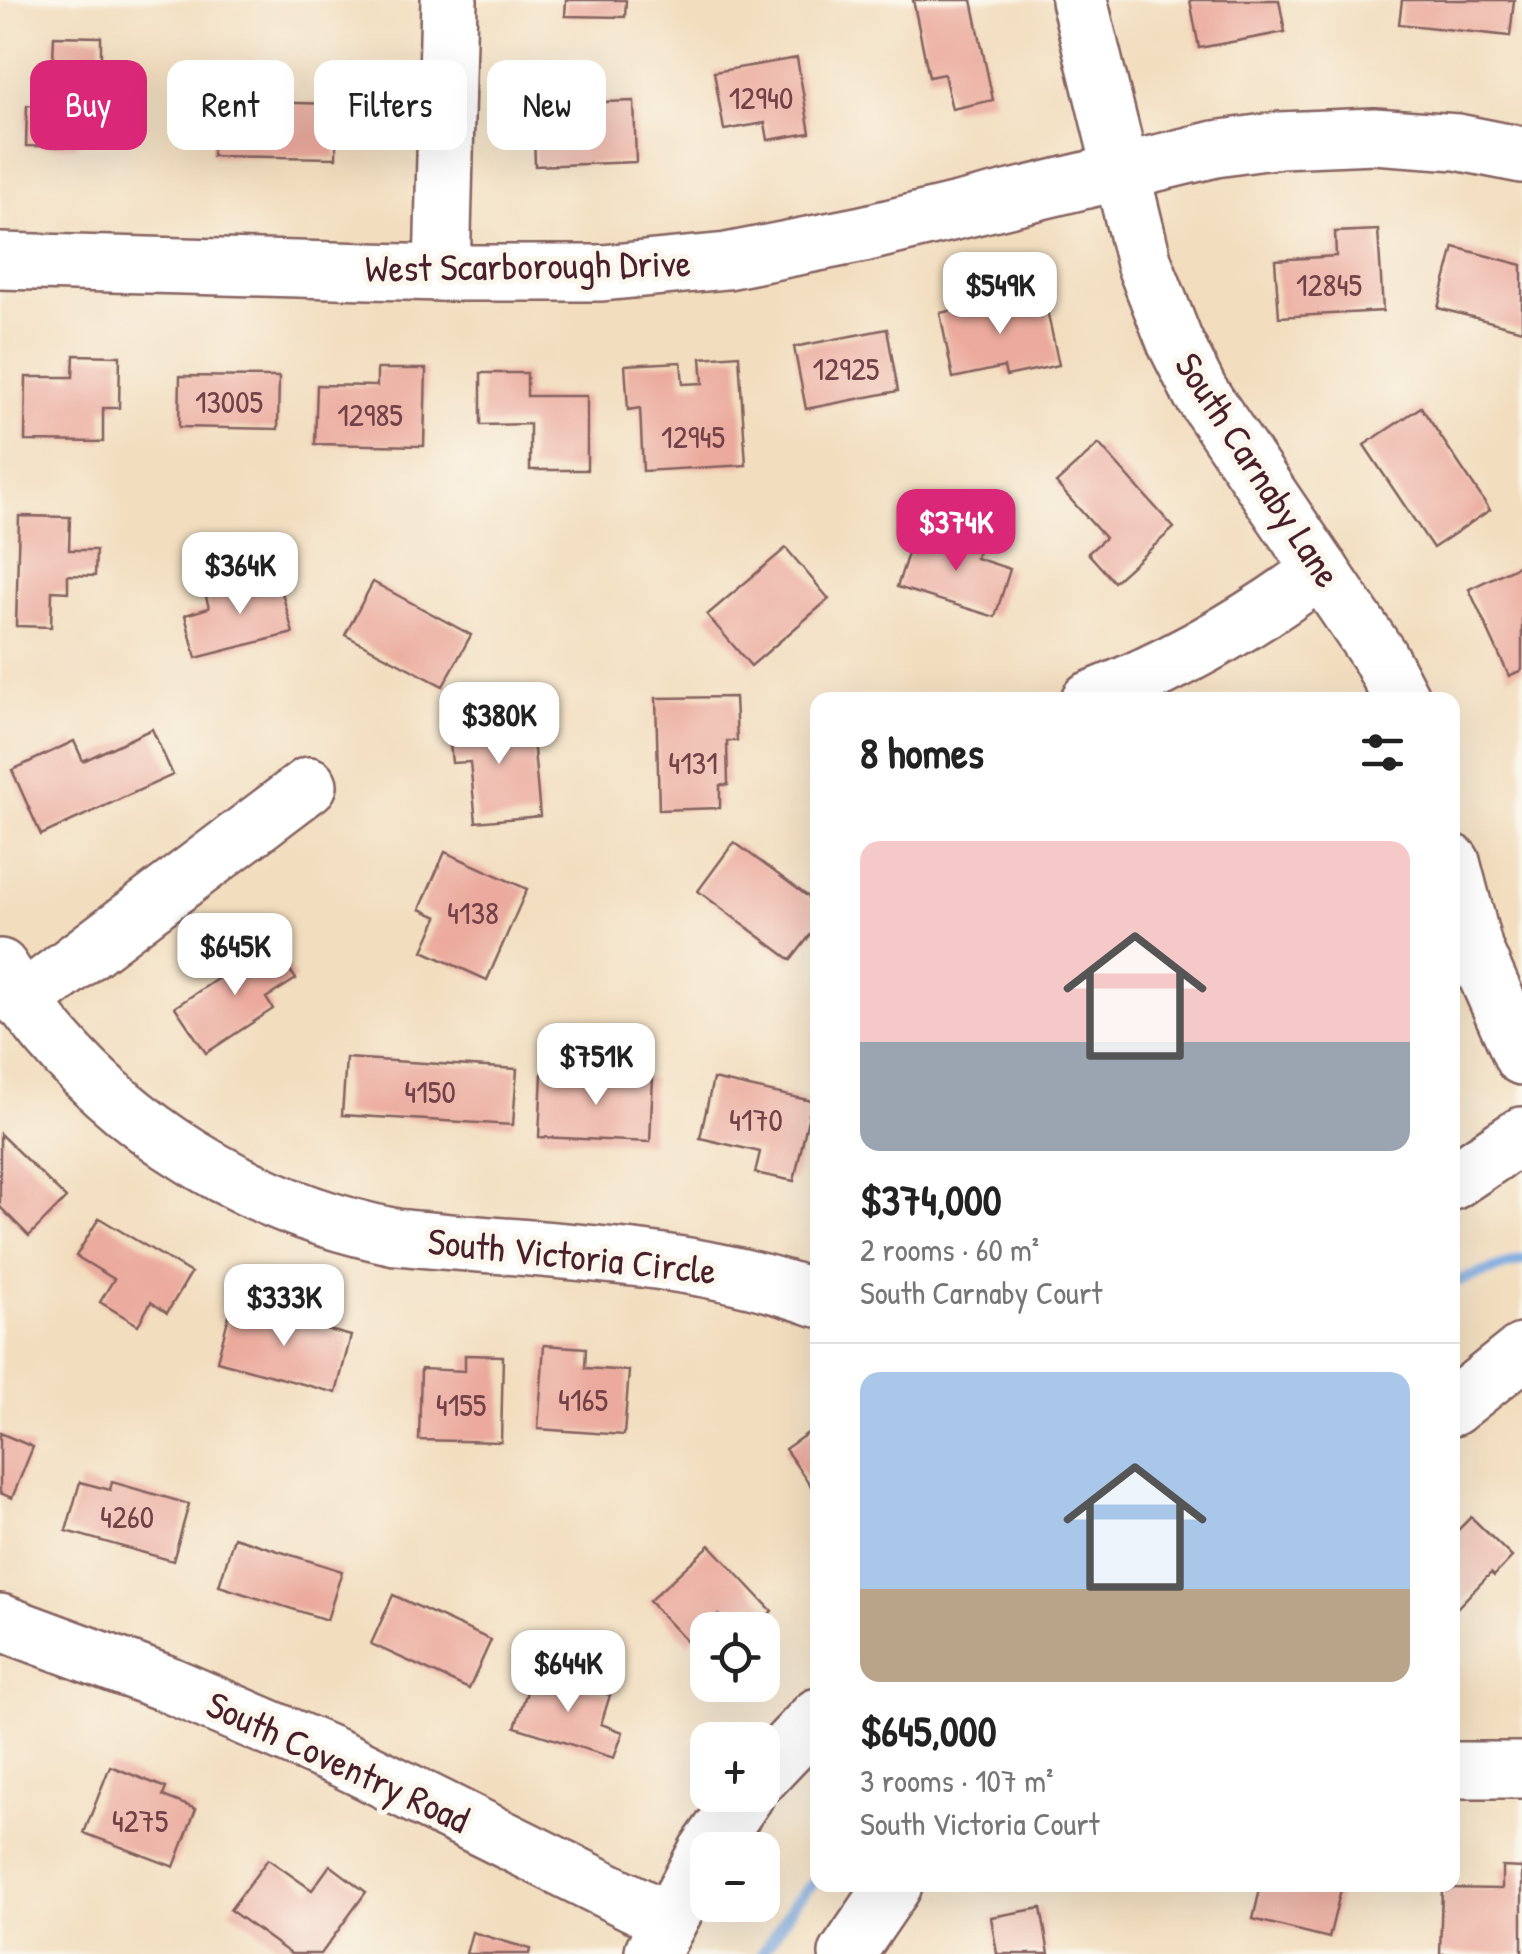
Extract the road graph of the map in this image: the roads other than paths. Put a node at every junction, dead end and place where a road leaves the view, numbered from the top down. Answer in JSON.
{"nodes":[{"id":1,"x":448,"y":0,"type":"edge"},
{"id":2,"x":1079,"y":0,"type":"edge"},
{"id":3,"x":1522,"y":155,"type":"edge"},
{"id":4,"x":1120,"y":171,"type":"junction"},
{"id":5,"x":0,"y":261,"type":"edge"},
{"id":6,"x":442,"y":273,"type":"junction"},
{"id":7,"x":1321,"y":570,"type":"junction"},
{"id":8,"x":1110,"y":692,"type":"edge"},
{"id":9,"x":1398,"y":692,"type":"edge"},
{"id":10,"x":309,"y":786,"type":"dead end"},
{"id":11,"x":1460,"y":893,"type":"edge"},
{"id":12,"x":11,"y":985,"type":"edge"},
{"id":13,"x":1522,"y":1058,"type":"edge"},
{"id":14,"x":1522,"y":1135,"type":"edge"},
{"id":15,"x":1460,"y":1177,"type":"edge"},
{"id":16,"x":810,"y":1295,"type":"edge"},
{"id":17,"x":1522,"y":1352,"type":"edge"},
{"id":18,"x":1460,"y":1402,"type":"edge"},
{"id":19,"x":0,"y":1622,"type":"edge"},
{"id":20,"x":810,"y":1724,"type":"edge"},
{"id":21,"x":780,"y":1755,"type":"edge"},
{"id":22,"x":1460,"y":1770,"type":"edge"},
{"id":23,"x":1522,"y":1770,"type":"edge"},
{"id":24,"x":734,"y":1812,"type":"edge"},
{"id":25,"x":889,"y":1892,"type":"edge"},
{"id":26,"x":660,"y":1937,"type":"edge"},
{"id":27,"x":847,"y":1954,"type":"edge"}],
"edges":[{"from":1,"to":6,"type":"street"},
{"from":2,"to":4,"type":"street","name":"South Carnaby Lane"},
{"from":3,"to":4,"type":"street","name":"West Scarborough Drive"},
{"from":4,"to":6,"type":"street","name":"West Scarborough Drive"},
{"from":4,"to":7,"type":"street","name":"South Carnaby Lane"},
{"from":5,"to":6,"type":"street","name":"West Scarborough Drive"},
{"from":7,"to":8,"type":"street"},
{"from":7,"to":9,"type":"street","name":"South Carnaby Lane"},
{"from":10,"to":12,"type":"street"},
{"from":11,"to":13,"type":"street"},
{"from":12,"to":16,"type":"street","name":"South Victoria Circle"},
{"from":14,"to":15,"type":"street"},
{"from":17,"to":18,"type":"street"},
{"from":19,"to":26,"type":"street","name":"South Coventry Road"},
{"from":20,"to":21,"type":"street"},
{"from":22,"to":23,"type":"street"},
{"from":24,"to":26,"type":"street"},
{"from":25,"to":27,"type":"street"}]}
